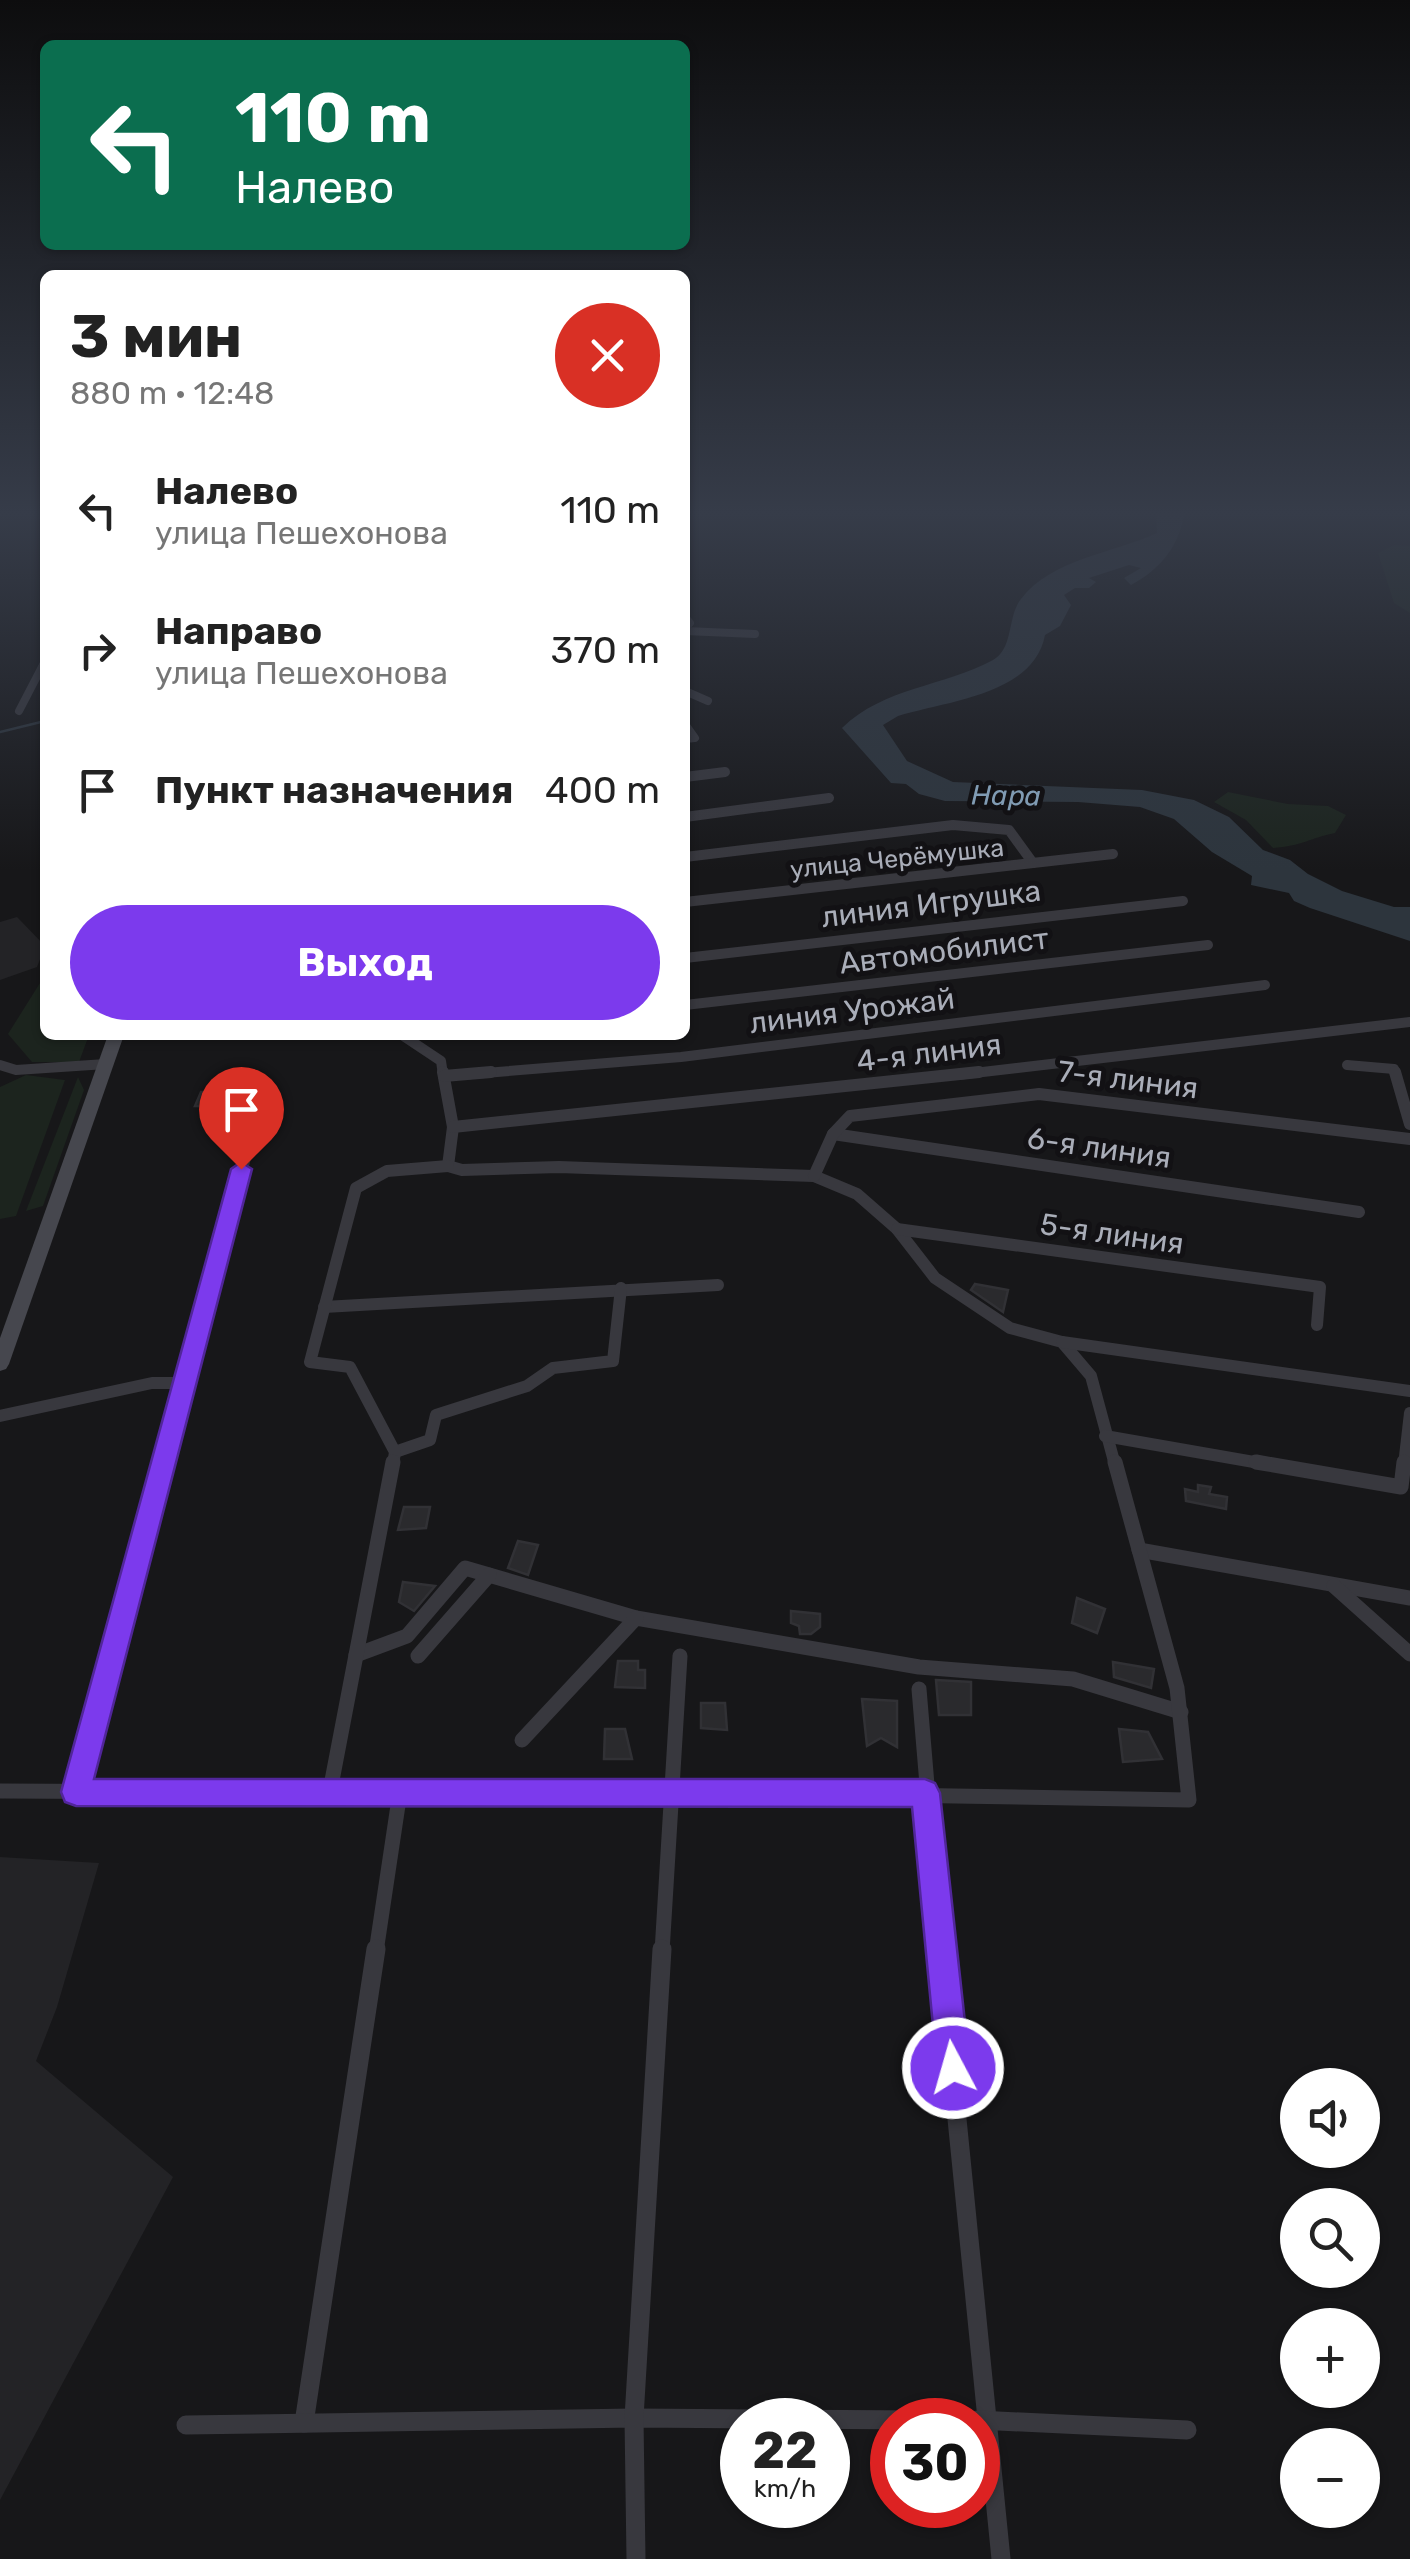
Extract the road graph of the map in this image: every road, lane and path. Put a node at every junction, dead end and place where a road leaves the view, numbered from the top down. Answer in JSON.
{"nodes":[{"id":1,"x":710,"y":631,"type":"edge"},
{"id":2,"x":755,"y":634,"type":"dead end"},
{"id":3,"x":40,"y":670,"type":"edge"},
{"id":4,"x":690,"y":693,"type":"edge"},
{"id":5,"x":708,"y":701,"type":"dead end"},
{"id":6,"x":19,"y":712,"type":"dead end"},
{"id":7,"x":725,"y":772,"type":"dead end"},
{"id":8,"x":690,"y":776,"type":"edge"},
{"id":9,"x":830,"y":798,"type":"dead end"},
{"id":10,"x":690,"y":815,"type":"edge"},
{"id":11,"x":1113,"y":854,"type":"dead end"},
{"id":12,"x":690,"y":856,"type":"edge"},
{"id":13,"x":1033,"y":862,"type":"junction"},
{"id":14,"x":690,"y":901,"type":"edge"},
{"id":15,"x":1183,"y":901,"type":"dead end"},
{"id":16,"x":1208,"y":946,"type":"dead end"},
{"id":17,"x":690,"y":957,"type":"edge"},
{"id":18,"x":1264,"y":985,"type":"dead end"},
{"id":19,"x":690,"y":1004,"type":"edge"},
{"id":20,"x":1410,"y":1022,"type":"edge"},
{"id":21,"x":114,"y":1040,"type":"edge"},
{"id":22,"x":410,"y":1040,"type":"edge"},
{"id":23,"x":106,"y":1064,"type":"junction"},
{"id":24,"x":1348,"y":1064,"type":"dead end"},
{"id":25,"x":2,"y":1067,"type":"edge"},
{"id":26,"x":444,"y":1076,"type":"junction"},
{"id":27,"x":260,"y":1098,"type":"dead end"},
{"id":28,"x":1410,"y":1124,"type":"edge"},
{"id":29,"x":453,"y":1127,"type":"junction"},
{"id":30,"x":833,"y":1134,"type":"junction"},
{"id":31,"x":1410,"y":1139,"type":"edge"},
{"id":32,"x":448,"y":1166,"type":"junction"},
{"id":33,"x":814,"y":1176,"type":"junction"},
{"id":34,"x":1359,"y":1212,"type":"dead end"},
{"id":35,"x":897,"y":1229,"type":"junction"},
{"id":36,"x":718,"y":1285,"type":"dead end"},
{"id":37,"x":621,"y":1288,"type":"junction"},
{"id":38,"x":324,"y":1308,"type":"junction"},
{"id":39,"x":1317,"y":1325,"type":"dead end"},
{"id":40,"x":1062,"y":1342,"type":"junction"},
{"id":41,"x":0,"y":1364,"type":"edge"},
{"id":42,"x":184,"y":1383,"type":"junction"},
{"id":43,"x":1410,"y":1391,"type":"edge"},
{"id":44,"x":1410,"y":1413,"type":"edge"},
{"id":45,"x":0,"y":1416,"type":"edge"},
{"id":46,"x":1105,"y":1436,"type":"junction"},
{"id":47,"x":395,"y":1452,"type":"junction"},
{"id":48,"x":1139,"y":1550,"type":"junction"},
{"id":49,"x":489,"y":1574,"type":"junction"},
{"id":50,"x":1332,"y":1584,"type":"junction"},
{"id":51,"x":1410,"y":1598,"type":"edge"},
{"id":52,"x":636,"y":1618,"type":"junction"},
{"id":53,"x":1410,"y":1654,"type":"edge"},
{"id":54,"x":356,"y":1655,"type":"junction"},
{"id":55,"x":418,"y":1656,"type":"dead end"},
{"id":56,"x":680,"y":1656,"type":"dead end"},
{"id":57,"x":919,"y":1690,"type":"dead end"},
{"id":58,"x":1182,"y":1712,"type":"junction"},
{"id":59,"x":522,"y":1740,"type":"dead end"},
{"id":60,"x":330,"y":1791,"type":"junction"},
{"id":61,"x":669,"y":1791,"type":"junction"},
{"id":62,"x":0,"y":1792,"type":"edge"},
{"id":63,"x":76,"y":1792,"type":"junction"},
{"id":64,"x":400,"y":1792,"type":"junction"},
{"id":65,"x":925,"y":1793,"type":"junction"},
{"id":66,"x":982,"y":2398,"type":"edge"},
{"id":67,"x":634,"y":2418,"type":"junction"},
{"id":68,"x":870,"y":2420,"type":"edge"},
{"id":69,"x":1000,"y":2421,"type":"edge"},
{"id":70,"x":304,"y":2423,"type":"junction"},
{"id":71,"x":186,"y":2424,"type":"dead end"},
{"id":72,"x":1188,"y":2430,"type":"dead end"},
{"id":73,"x":997,"y":2528,"type":"edge"},
{"id":74,"x":636,"y":2559,"type":"edge"},
{"id":75,"x":1001,"y":2559,"type":"edge"}],
"edges":[{"from":1,"to":2,"type":"street"},
{"from":3,"to":6,"type":"street"},
{"from":4,"to":5,"type":"street"},
{"from":7,"to":8,"type":"street"},
{"from":9,"to":10,"type":"street"},
{"from":11,"to":13,"type":"street","name":"улица Черёмушка"},
{"from":12,"to":13,"type":"street","name":"улица Черёмушка"},
{"from":13,"to":14,"type":"street","name":"улица Черёмушка"},
{"from":15,"to":17,"type":"street","name":"линия Игрушка"},
{"from":16,"to":19,"type":"street","name":"Автомобилист"},
{"from":18,"to":26,"type":"street","name":"линия Урожай"},
{"from":20,"to":29,"type":"street","name":"4-я линия"},
{"from":21,"to":23,"type":"main road"},
{"from":22,"to":26,"type":"street"},
{"from":23,"to":25,"type":"street"},
{"from":23,"to":41,"type":"main road"},
{"from":24,"to":28,"type":"street"},
{"from":26,"to":29,"type":"street"},
{"from":27,"to":42,"type":"street"},
{"from":29,"to":32,"type":"street"},
{"from":30,"to":31,"type":"street","name":"7-я линия"},
{"from":30,"to":33,"type":"street"},
{"from":30,"to":34,"type":"street","name":"6-я линия"},
{"from":32,"to":33,"type":"street"},
{"from":32,"to":38,"type":"street"},
{"from":33,"to":35,"type":"street"},
{"from":35,"to":39,"type":"street","name":"5-я линия"},
{"from":35,"to":40,"type":"street"},
{"from":36,"to":37,"type":"street"},
{"from":37,"to":38,"type":"street"},
{"from":37,"to":47,"type":"street"},
{"from":38,"to":47,"type":"street"},
{"from":40,"to":43,"type":"street"},
{"from":40,"to":46,"type":"street"},
{"from":42,"to":45,"type":"street"},
{"from":42,"to":63,"type":"street"},
{"from":44,"to":46,"type":"street"},
{"from":46,"to":48,"type":"street"},
{"from":47,"to":54,"type":"street"},
{"from":48,"to":50,"type":"street"},
{"from":48,"to":58,"type":"street"},
{"from":49,"to":52,"type":"street"},
{"from":49,"to":54,"type":"street"},
{"from":49,"to":55,"type":"street"},
{"from":50,"to":51,"type":"street"},
{"from":50,"to":53,"type":"street"},
{"from":52,"to":58,"type":"street"},
{"from":52,"to":59,"type":"street"},
{"from":54,"to":60,"type":"street"},
{"from":56,"to":61,"type":"street"},
{"from":57,"to":65,"type":"street"},
{"from":58,"to":65,"type":"street"},
{"from":60,"to":63,"type":"street"},
{"from":60,"to":64,"type":"street"},
{"from":61,"to":64,"type":"street"},
{"from":61,"to":65,"type":"street"},
{"from":61,"to":67,"type":"street"},
{"from":62,"to":63,"type":"street"},
{"from":64,"to":70,"type":"street"},
{"from":65,"to":66,"type":"street"},
{"from":67,"to":68,"type":"street"},
{"from":67,"to":70,"type":"street"},
{"from":67,"to":74,"type":"street"},
{"from":69,"to":72,"type":"street"},
{"from":70,"to":71,"type":"street"},
{"from":73,"to":75,"type":"street"}]}
